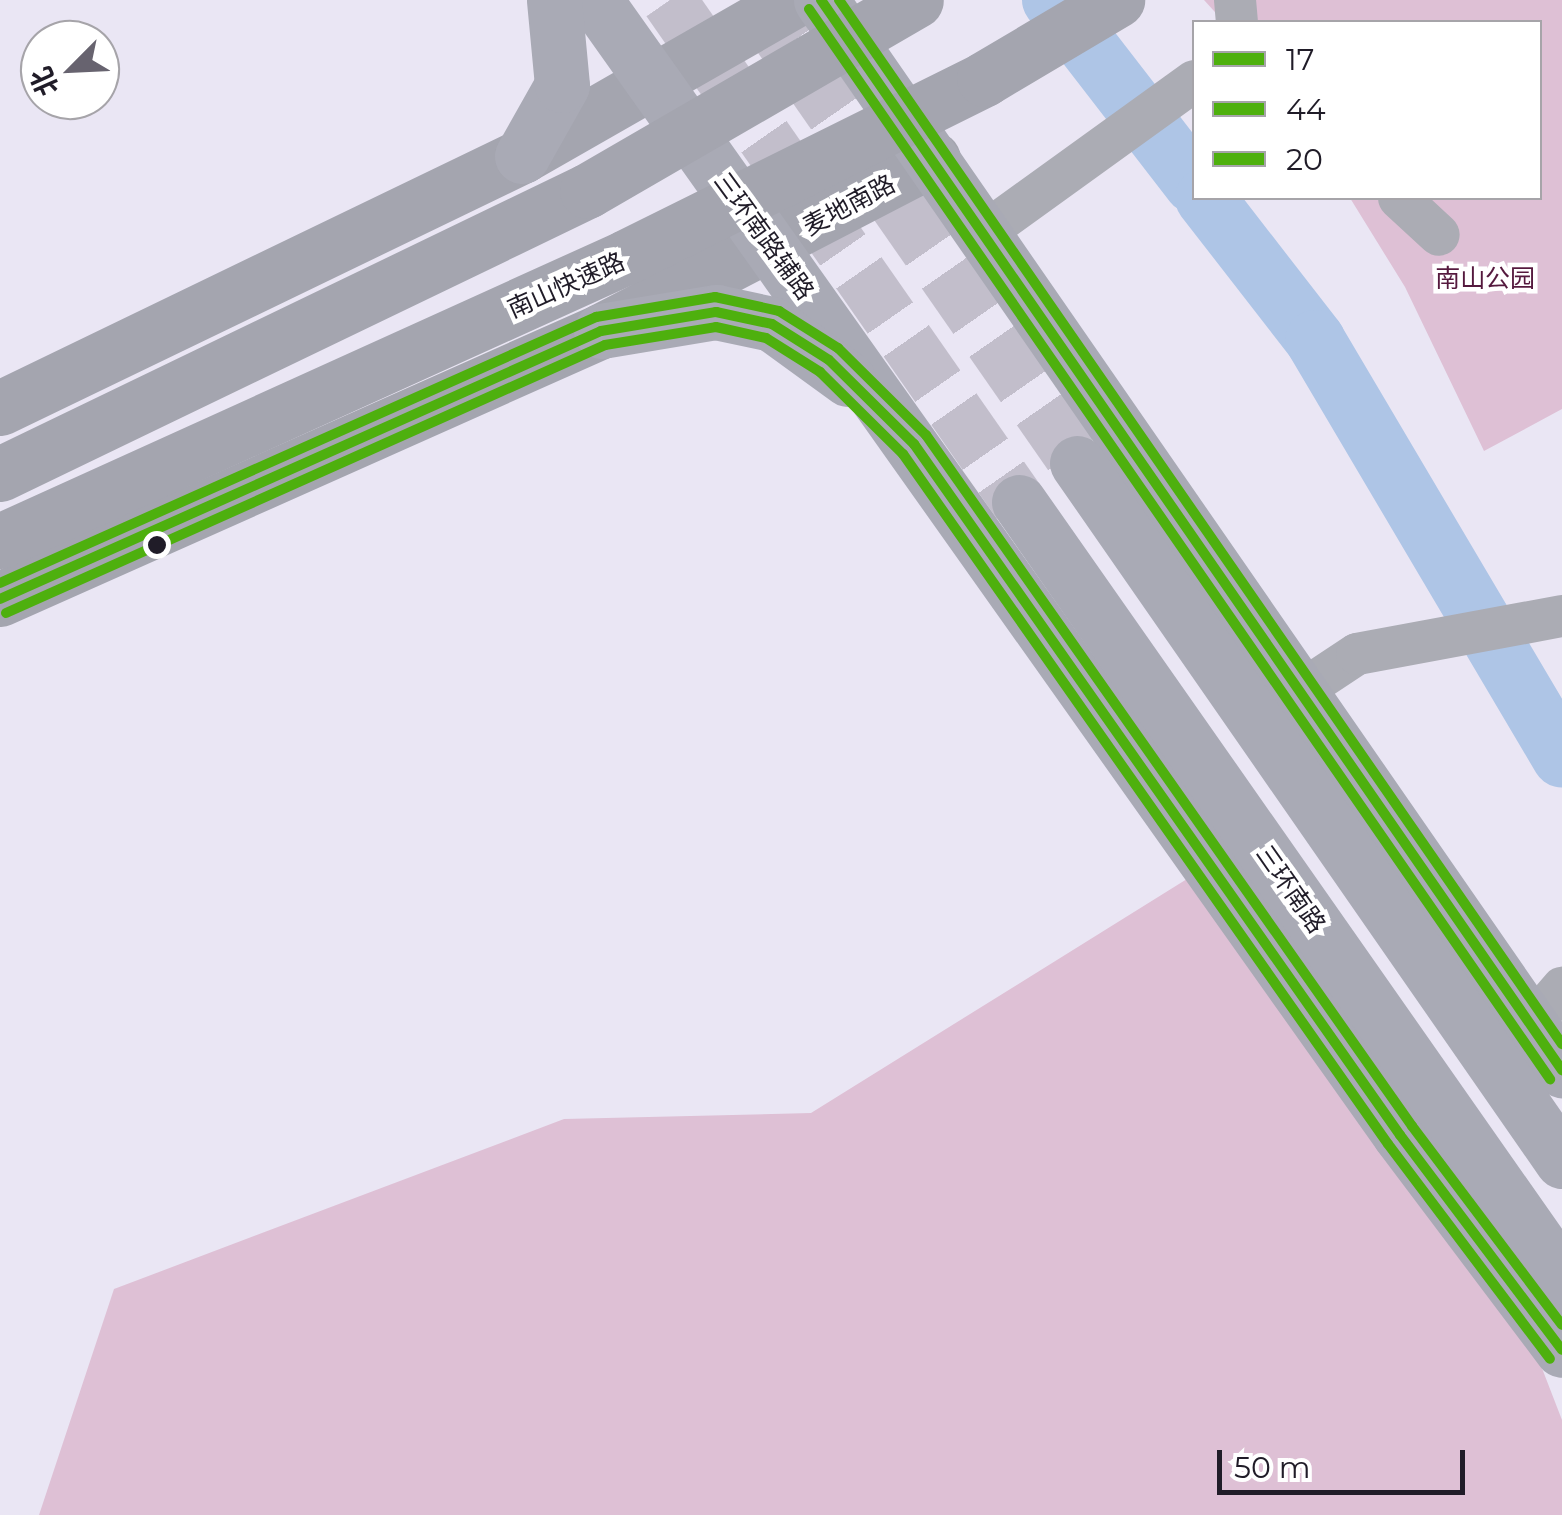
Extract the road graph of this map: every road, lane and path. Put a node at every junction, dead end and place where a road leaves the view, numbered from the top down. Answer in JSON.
{"nodes":[{"id":1,"x":554,"y":0,"type":"edge"},
{"id":2,"x":595,"y":0,"type":"edge"},
{"id":3,"x":794,"y":0,"type":"edge"},
{"id":4,"x":821,"y":0,"type":"edge"},
{"id":5,"x":916,"y":0,"type":"edge"},
{"id":6,"x":1117,"y":0,"type":"edge"},
{"id":7,"x":654,"y":81,"type":"junction"},
{"id":8,"x":1192,"y":82,"type":"edge"},
{"id":9,"x":522,"y":156,"type":"junction"},
{"id":10,"x":933,"y":159,"type":"junction"},
{"id":11,"x":1401,"y":200,"type":"edge"},
{"id":12,"x":985,"y":232,"type":"junction"},
{"id":13,"x":1440,"y":236,"type":"dead end"},
{"id":14,"x":772,"y":246,"type":"junction"},
{"id":15,"x":601,"y":332,"type":"junction"},
{"id":16,"x":0,"y":408,"type":"edge"},
{"id":17,"x":914,"y":444,"type":"junction"},
{"id":18,"x":1077,"y":463,"type":"tunnel mouth"},
{"id":19,"x":0,"y":474,"type":"edge"},
{"id":20,"x":1019,"y":502,"type":"tunnel mouth"},
{"id":21,"x":0,"y":541,"type":"edge"},
{"id":22,"x":0,"y":599,"type":"edge"},
{"id":23,"x":1552,"y":618,"type":"edge"},
{"id":24,"x":1301,"y":691,"type":"junction"},
{"id":25,"x":1547,"y":1006,"type":"edge"},
{"id":26,"x":1562,"y":1070,"type":"edge"},
{"id":27,"x":1562,"y":1160,"type":"edge"},
{"id":28,"x":1562,"y":1277,"type":"edge"},
{"id":29,"x":1562,"y":1350,"type":"edge"}],
"edges":[{"from":1,"to":9,"type":"highway"},
{"from":2,"to":7,"type":"highway","name":"三环南路辅路"},
{"from":3,"to":7,"type":"main road"},
{"from":4,"to":10,"type":"highway"},
{"from":5,"to":19,"type":"main road","bridge":true},
{"from":6,"to":21,"type":"main road","name":"南山快速路","bridge":true},
{"from":7,"to":9,"type":"main road"},
{"from":7,"to":14,"type":"highway","name":"三环南路辅路"},
{"from":8,"to":12,"type":"street"},
{"from":9,"to":16,"type":"main road"},
{"from":10,"to":12,"type":"highway"},
{"from":10,"to":14,"type":"main road","name":"麦地南路"},
{"from":11,"to":13,"type":"street"},
{"from":12,"to":24,"type":"highway"},
{"from":14,"to":15,"type":"main road","name":"麦地南路"},
{"from":14,"to":17,"type":"highway","name":"三环南路辅路"},
{"from":15,"to":17,"type":"highway"},
{"from":15,"to":22,"type":"main road","name":"麦地南路"},
{"from":17,"to":29,"type":"highway","name":"三环南路辅路"},
{"from":18,"to":27,"type":"highway"},
{"from":20,"to":28,"type":"highway","name":"三环南路"},
{"from":23,"to":24,"type":"street"},
{"from":24,"to":25,"type":"highway"},
{"from":25,"to":26,"type":"highway"}]}
